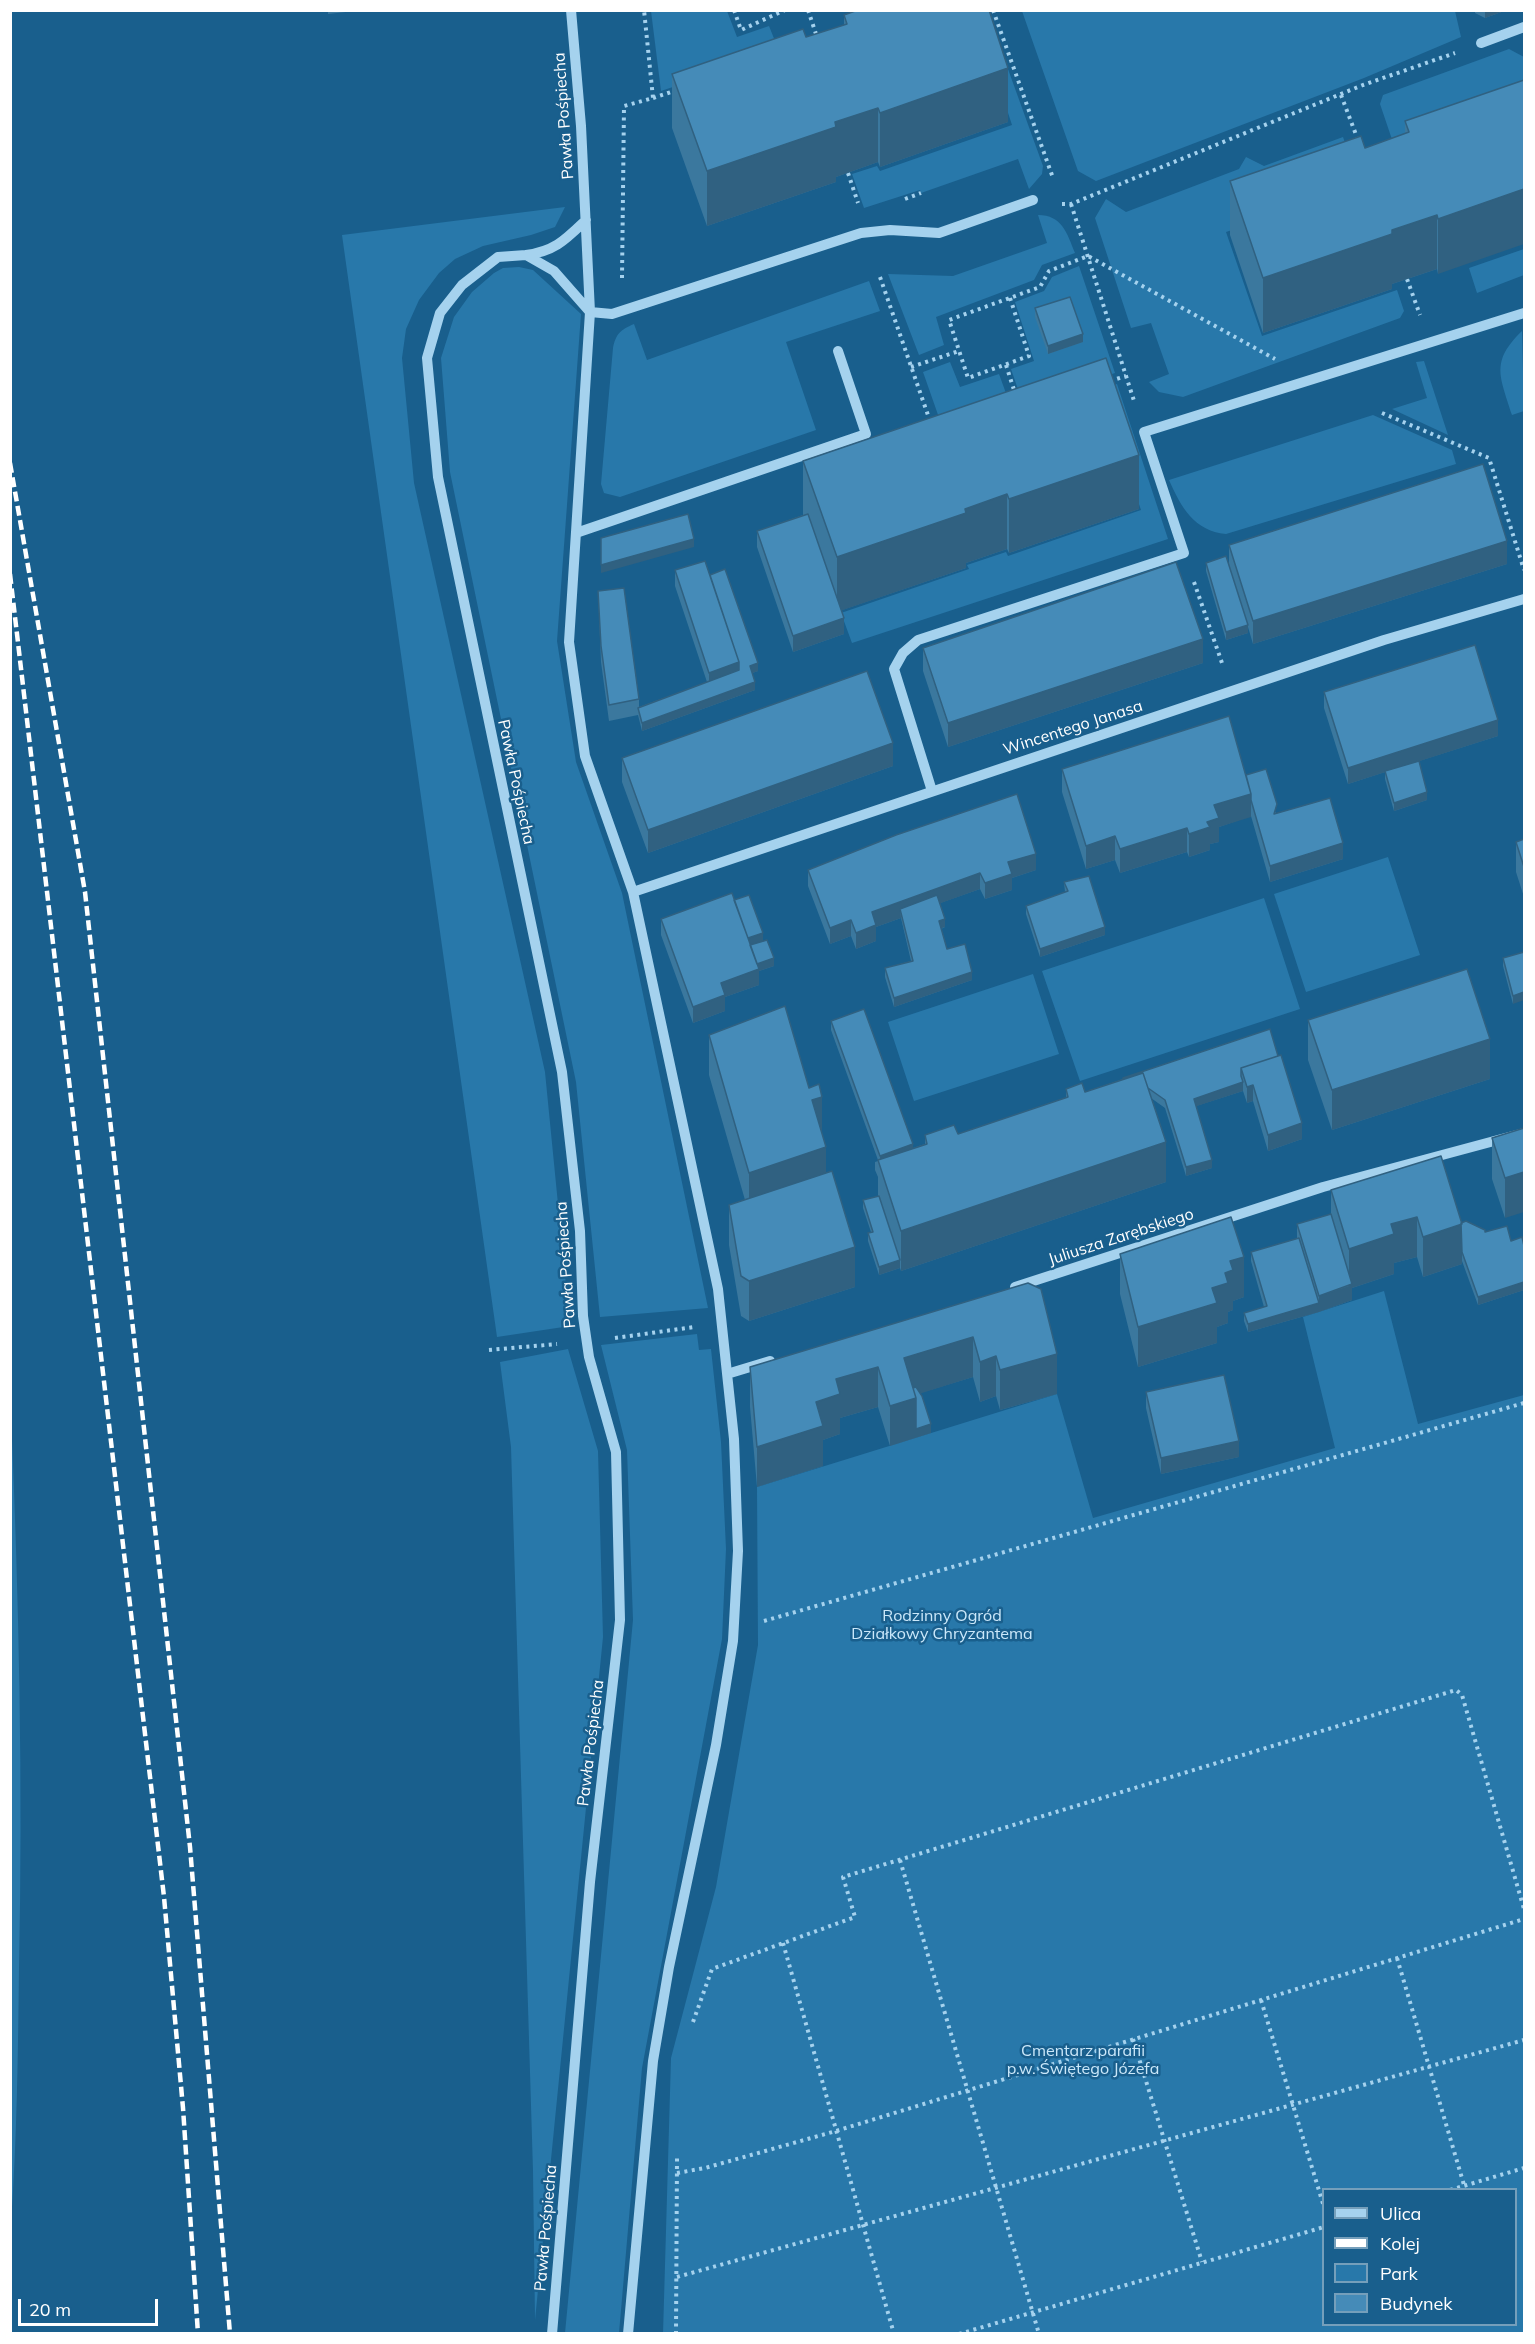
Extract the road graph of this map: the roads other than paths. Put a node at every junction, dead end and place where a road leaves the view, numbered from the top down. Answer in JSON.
{"nodes":[{"id":1,"x":571,"y":10,"type":"edge"},
{"id":2,"x":1524,"y":27,"type":"edge"},
{"id":3,"x":1481,"y":43,"type":"road end"},
{"id":4,"x":1033,"y":200,"type":"road end"},
{"id":5,"x":586,"y":220,"type":"junction"},
{"id":6,"x":526,"y":255,"type":"junction"},
{"id":7,"x":590,"y":312,"type":"junction"},
{"id":8,"x":1524,"y":313,"type":"edge"},
{"id":9,"x":838,"y":351,"type":"dead end"},
{"id":10,"x":576,"y":533,"type":"junction"},
{"id":11,"x":1524,"y":599,"type":"edge"},
{"id":12,"x":932,"y":790,"type":"junction"},
{"id":13,"x":633,"y":892,"type":"junction"},
{"id":14,"x":1524,"y":1132,"type":"edge"},
{"id":15,"x":1002,"y":1291,"type":"edge"},
{"id":16,"x":778,"y":1359,"type":"edge"},
{"id":17,"x":727,"y":1374,"type":"junction"},
{"id":18,"x":552,"y":2334,"type":"edge"},
{"id":19,"x":628,"y":2334,"type":"edge"}],
"edges":[{"from":1,"to":5,"type":"street","name":"Pawła Pośpiecha"},
{"from":2,"to":3,"type":"street"},
{"from":4,"to":7,"type":"street"},
{"from":5,"to":6,"type":"street","name":"Pawła Pośpiecha"},
{"from":5,"to":7,"type":"street","name":"Pawła Pośpiecha"},
{"from":6,"to":7,"type":"street"},
{"from":6,"to":18,"type":"street","name":"Pawła Pośpiecha"},
{"from":7,"to":10,"type":"street","name":"Pawła Pośpiecha"},
{"from":8,"to":12,"type":"street"},
{"from":9,"to":10,"type":"street"},
{"from":10,"to":13,"type":"street","name":"Pawła Pośpiecha"},
{"from":11,"to":12,"type":"street","name":"Wincentego Janasa"},
{"from":12,"to":13,"type":"street","name":"Wincentego Janasa"},
{"from":13,"to":17,"type":"street","name":"Pawła Pośpiecha"},
{"from":14,"to":15,"type":"street","name":"Juliusza Zarębskiego"},
{"from":16,"to":17,"type":"street"},
{"from":17,"to":19,"type":"street","name":"Pawła Pośpiecha"}]}
